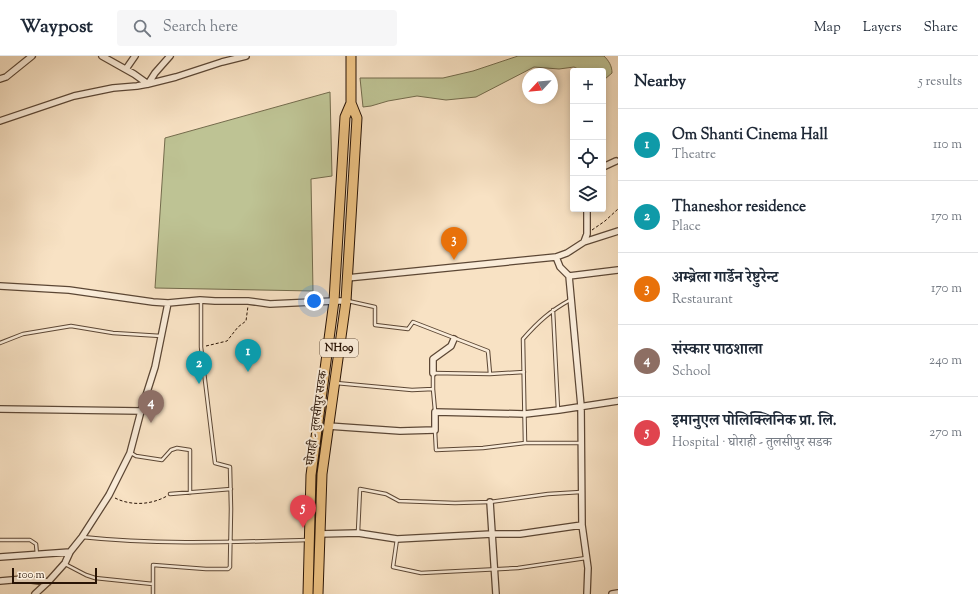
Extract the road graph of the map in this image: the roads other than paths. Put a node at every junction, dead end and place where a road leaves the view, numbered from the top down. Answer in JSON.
{"nodes":[{"id":1,"x":32,"y":56,"type":"edge"},
{"id":2,"x":102,"y":56,"type":"edge"},
{"id":3,"x":135,"y":56,"type":"edge"},
{"id":4,"x":170,"y":56,"type":"edge"},
{"id":5,"x":246,"y":56,"type":"edge"},
{"id":6,"x":351,"y":56,"type":"edge"},
{"id":7,"x":126,"y":69,"type":"junction"},
{"id":8,"x":0,"y":79,"type":"edge"},
{"id":9,"x":148,"y":84,"type":"junction"},
{"id":10,"x":351,"y":103,"type":"junction"},
{"id":11,"x":0,"y":121,"type":"edge"},
{"id":12,"x":616,"y":161,"type":"dead end"},
{"id":13,"x":606,"y":166,"type":"edge"},
{"id":14,"x":587,"y":212,"type":"edge"},
{"id":15,"x":618,"y":231,"type":"edge"},
{"id":16,"x":584,"y":242,"type":"junction"},
{"id":17,"x":556,"y":258,"type":"junction"},
{"id":18,"x":618,"y":270,"type":"edge"},
{"id":19,"x":569,"y":276,"type":"junction"},
{"id":20,"x":347,"y":278,"type":"junction"},
{"id":21,"x":0,"y":286,"type":"edge"},
{"id":22,"x":200,"y":300,"type":"junction"},
{"id":23,"x":334,"y":300,"type":"junction"},
{"id":24,"x":571,"y":300,"type":"junction"},
{"id":25,"x":346,"y":301,"type":"junction"},
{"id":26,"x":168,"y":303,"type":"junction"},
{"id":27,"x":553,"y":310,"type":"junction"},
{"id":28,"x":162,"y":336,"type":"junction"},
{"id":29,"x":454,"y":338,"type":"junction"},
{"id":30,"x":0,"y":343,"type":"edge"},
{"id":31,"x":524,"y":372,"type":"junction"},
{"id":32,"x":433,"y":373,"type":"junction"},
{"id":33,"x":490,"y":374,"type":"junction"},
{"id":34,"x":334,"y":383,"type":"junction"},
{"id":35,"x":432,"y":389,"type":"junction"},
{"id":36,"x":618,"y":401,"type":"edge"},
{"id":37,"x":581,"y":406,"type":"junction"},
{"id":38,"x":0,"y":409,"type":"edge"},
{"id":39,"x":558,"y":410,"type":"junction"},
{"id":40,"x":141,"y":411,"type":"junction"},
{"id":41,"x":435,"y":412,"type":"junction"},
{"id":42,"x":525,"y":414,"type":"junction"},
{"id":43,"x":328,"y":426,"type":"junction"},
{"id":44,"x":435,"y":430,"type":"junction"},
{"id":45,"x":525,"y":443,"type":"junction"},
{"id":46,"x":581,"y":443,"type":"junction"},
{"id":47,"x":130,"y":453,"type":"junction"},
{"id":48,"x":231,"y":489,"type":"junction"},
{"id":49,"x":581,"y":492,"type":"junction"},
{"id":50,"x":190,"y":493,"type":"junction"},
{"id":51,"x":170,"y":494,"type":"road end"},
{"id":52,"x":490,"y":502,"type":"junction"},
{"id":53,"x":310,"y":523,"type":"junction"},
{"id":54,"x":320,"y":523,"type":"junction"},
{"id":55,"x":582,"y":525,"type":"junction"},
{"id":56,"x":358,"y":533,"type":"junction"},
{"id":57,"x":319,"y":534,"type":"junction"},
{"id":58,"x":492,"y":534,"type":"junction"},
{"id":59,"x":82,"y":537,"type":"junction"},
{"id":60,"x":397,"y":539,"type":"junction"},
{"id":61,"x":0,"y":540,"type":"edge"},
{"id":62,"x":309,"y":540,"type":"junction"},
{"id":63,"x":230,"y":541,"type":"junction"},
{"id":64,"x":70,"y":552,"type":"junction"},
{"id":65,"x":38,"y":555,"type":"junction"},
{"id":66,"x":0,"y":557,"type":"edge"},
{"id":67,"x":586,"y":558,"type":"junction"},
{"id":68,"x":65,"y":563,"type":"junction"},
{"id":69,"x":494,"y":569,"type":"junction"},
{"id":70,"x":0,"y":581,"type":"edge"},
{"id":71,"x":48,"y":582,"type":"junction"},
{"id":72,"x":153,"y":584,"type":"junction"},
{"id":73,"x":618,"y":593,"type":"edge"},
{"id":74,"x":36,"y":594,"type":"edge"},
{"id":75,"x":153,"y":594,"type":"edge"},
{"id":76,"x":308,"y":594,"type":"edge"},
{"id":77,"x":318,"y":594,"type":"edge"},
{"id":78,"x":496,"y":594,"type":"edge"},
{"id":79,"x":587,"y":594,"type":"edge"},
{"id":80,"x":612,"y":594,"type":"edge"}],
"edges":[{"from":1,"to":8,"type":"street"},
{"from":2,"to":7,"type":"street"},
{"from":3,"to":7,"type":"street"},
{"from":4,"to":9,"type":"street"},
{"from":5,"to":9,"type":"street"},
{"from":6,"to":10,"type":"main road","name":"घोराही - तुलसीपुर सडक","number":"NH09"},
{"from":7,"to":9,"type":"street"},
{"from":9,"to":11,"type":"street"},
{"from":10,"to":20,"type":"main road","name":"घोराही - तुलसीपुर सडक","number":"NH09"},
{"from":10,"to":23,"type":"main road","name":"घोराही - तुलसीपुर सडक","number":"NH09"},
{"from":12,"to":13,"type":"street"},
{"from":14,"to":16,"type":"street"},
{"from":15,"to":16,"type":"street"},
{"from":16,"to":17,"type":"street"},
{"from":17,"to":19,"type":"street"},
{"from":17,"to":20,"type":"street"},
{"from":18,"to":19,"type":"street"},
{"from":19,"to":24,"type":"street"},
{"from":20,"to":25,"type":"main road","name":"घोराही - तुलसीपुर सडक","number":"NH09"},
{"from":21,"to":26,"type":"street"},
{"from":22,"to":23,"type":"street"},
{"from":22,"to":26,"type":"street"},
{"from":22,"to":48,"type":"lane"},
{"from":23,"to":25,"type":"street"},
{"from":23,"to":53,"type":"main road","name":"घोराही - तुलसीपुर सडक","number":"NH09"},
{"from":24,"to":27,"type":"lane"},
{"from":24,"to":37,"type":"street"},
{"from":25,"to":29,"type":"lane"},
{"from":25,"to":34,"type":"main road","name":"घोराही - तुलसीपुर सडक","number":"NH09"},
{"from":26,"to":28,"type":"street"},
{"from":27,"to":31,"type":"lane"},
{"from":27,"to":39,"type":"lane"},
{"from":28,"to":30,"type":"lane"},
{"from":28,"to":40,"type":"street"},
{"from":29,"to":32,"type":"street"},
{"from":29,"to":33,"type":"lane"},
{"from":31,"to":33,"type":"lane"},
{"from":31,"to":42,"type":"lane"},
{"from":32,"to":33,"type":"lane"},
{"from":32,"to":35,"type":"lane"},
{"from":34,"to":35,"type":"lane"},
{"from":34,"to":43,"type":"main road","name":"घोराही - तुलसीपुर सडक","number":"NH09"},
{"from":35,"to":41,"type":"lane"},
{"from":36,"to":37,"type":"street"},
{"from":37,"to":39,"type":"street"},
{"from":37,"to":46,"type":"street"},
{"from":38,"to":40,"type":"street"},
{"from":39,"to":42,"type":"street"},
{"from":40,"to":47,"type":"street"},
{"from":41,"to":42,"type":"street"},
{"from":41,"to":44,"type":"street"},
{"from":42,"to":45,"type":"lane"},
{"from":43,"to":44,"type":"street"},
{"from":43,"to":54,"type":"main road","name":"घोराही - तुलसीपुर सडक","number":"NH09"},
{"from":44,"to":45,"type":"lane"},
{"from":45,"to":46,"type":"lane"},
{"from":46,"to":49,"type":"street"},
{"from":47,"to":50,"type":"lane"},
{"from":47,"to":59,"type":"street"},
{"from":48,"to":50,"type":"lane"},
{"from":48,"to":63,"type":"lane"},
{"from":49,"to":52,"type":"lane"},
{"from":49,"to":55,"type":"street"},
{"from":50,"to":51,"type":"lane"},
{"from":52,"to":56,"type":"lane"},
{"from":52,"to":58,"type":"street"},
{"from":53,"to":54,"type":"main road"},
{"from":53,"to":62,"type":"main road","name":"घोराही - तुलसीपुर सडक","number":"NH09"},
{"from":54,"to":57,"type":"main road","name":"घोराही - तुलसीपुर सडक","number":"NH09"},
{"from":55,"to":58,"type":"street"},
{"from":55,"to":67,"type":"street"},
{"from":56,"to":57,"type":"street"},
{"from":56,"to":60,"type":"street"},
{"from":57,"to":77,"type":"main road","name":"घोराही - तुलसीपुर सडक","number":"NH09"},
{"from":58,"to":60,"type":"street"},
{"from":58,"to":69,"type":"street"},
{"from":59,"to":63,"type":"lane"},
{"from":59,"to":64,"type":"street"},
{"from":60,"to":69,"type":"lane"},
{"from":61,"to":65,"type":"lane"},
{"from":62,"to":63,"type":"lane"},
{"from":62,"to":76,"type":"main road","name":"घोराही - तुलसीपुर सडक","number":"NH09"},
{"from":63,"to":72,"type":"lane"},
{"from":64,"to":65,"type":"street"},
{"from":64,"to":68,"type":"street"},
{"from":65,"to":66,"type":"street"},
{"from":67,"to":69,"type":"lane"},
{"from":67,"to":79,"type":"street"},
{"from":68,"to":71,"type":"street"},
{"from":68,"to":72,"type":"lane"},
{"from":69,"to":78,"type":"street"},
{"from":70,"to":71,"type":"street"},
{"from":71,"to":74,"type":"street"},
{"from":72,"to":75,"type":"lane"},
{"from":73,"to":80,"type":"street"}]}
